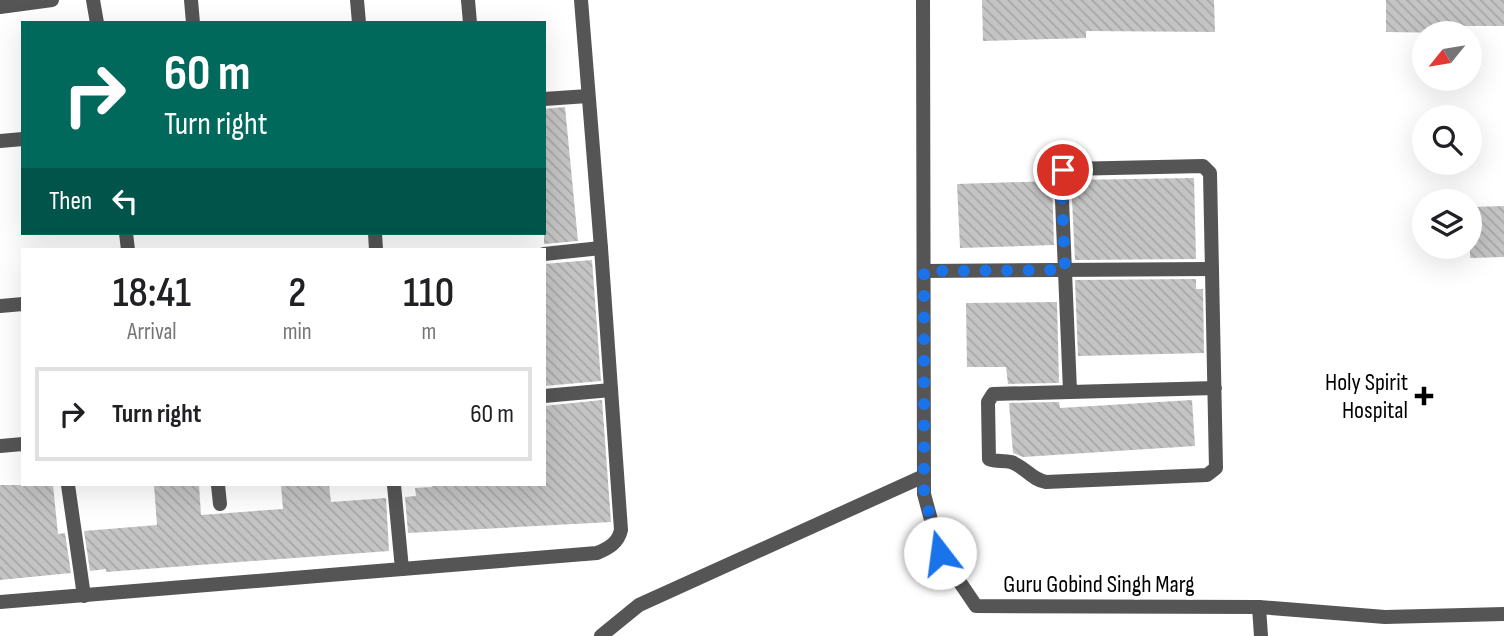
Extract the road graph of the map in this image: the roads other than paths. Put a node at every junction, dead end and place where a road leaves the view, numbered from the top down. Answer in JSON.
{"nodes":[{"id":1,"x":52,"y":0,"type":"edge"},
{"id":2,"x":93,"y":0,"type":"edge"},
{"id":3,"x":191,"y":0,"type":"edge"},
{"id":4,"x":357,"y":0,"type":"edge"},
{"id":5,"x":468,"y":0,"type":"edge"},
{"id":6,"x":581,"y":0,"type":"edge"},
{"id":7,"x":923,"y":0,"type":"edge"},
{"id":8,"x":0,"y":7,"type":"edge"},
{"id":9,"x":97,"y":21,"type":"edge"},
{"id":10,"x":193,"y":21,"type":"edge"},
{"id":11,"x":359,"y":21,"type":"edge"},
{"id":12,"x":470,"y":21,"type":"edge"},
{"id":13,"x":588,"y":96,"type":"junction"},
{"id":14,"x":546,"y":99,"type":"edge"},
{"id":15,"x":21,"y":139,"type":"edge"},
{"id":16,"x":0,"y":141,"type":"edge"},
{"id":17,"x":601,"y":248,"type":"junction"},
{"id":18,"x":546,"y":254,"type":"edge"},
{"id":19,"x":1212,"y":269,"type":"junction"},
{"id":20,"x":1065,"y":270,"type":"junction"},
{"id":21,"x":924,"y":271,"type":"junction"},
{"id":22,"x":21,"y":304,"type":"edge"},
{"id":23,"x":0,"y":306,"type":"edge"},
{"id":24,"x":1215,"y":388,"type":"junction"},
{"id":25,"x":611,"y":390,"type":"junction"},
{"id":26,"x":1070,"y":391,"type":"junction"},
{"id":27,"x":546,"y":396,"type":"edge"},
{"id":28,"x":21,"y":444,"type":"edge"},
{"id":29,"x":0,"y":446,"type":"edge"},
{"id":30,"x":924,"y":477,"type":"junction"},
{"id":31,"x":68,"y":486,"type":"edge"},
{"id":32,"x":218,"y":486,"type":"edge"},
{"id":33,"x":394,"y":486,"type":"edge"},
{"id":34,"x":220,"y":504,"type":"dead end"},
{"id":35,"x":402,"y":569,"type":"junction"},
{"id":36,"x":84,"y":596,"type":"junction"},
{"id":37,"x":0,"y":601,"type":"edge"},
{"id":38,"x":1259,"y":607,"type":"junction"},
{"id":39,"x":1504,"y":614,"type":"edge"},
{"id":40,"x":601,"y":636,"type":"edge"},
{"id":41,"x":1261,"y":636,"type":"edge"}],
"edges":[{"from":1,"to":8,"type":"street"},
{"from":2,"to":9,"type":"street"},
{"from":3,"to":10,"type":"street"},
{"from":4,"to":11,"type":"street"},
{"from":5,"to":12,"type":"street"},
{"from":6,"to":13,"type":"street"},
{"from":7,"to":21,"type":"street","name":"Guru Gobind Singh Marg"},
{"from":13,"to":14,"type":"street"},
{"from":13,"to":17,"type":"street"},
{"from":15,"to":16,"type":"street"},
{"from":17,"to":18,"type":"street"},
{"from":17,"to":25,"type":"street"},
{"from":19,"to":20,"type":"street"},
{"from":19,"to":20,"type":"street"},
{"from":19,"to":24,"type":"street"},
{"from":20,"to":21,"type":"street"},
{"from":20,"to":26,"type":"street"},
{"from":21,"to":30,"type":"street","name":"Guru Gobind Singh Marg"},
{"from":22,"to":23,"type":"street"},
{"from":24,"to":26,"type":"street"},
{"from":24,"to":26,"type":"street"},
{"from":25,"to":27,"type":"street"},
{"from":25,"to":35,"type":"street"},
{"from":28,"to":29,"type":"street"},
{"from":30,"to":38,"type":"street","name":"Guru Gobind Singh Marg"},
{"from":30,"to":40,"type":"street"},
{"from":31,"to":36,"type":"street"},
{"from":32,"to":34,"type":"street"},
{"from":33,"to":35,"type":"street"},
{"from":35,"to":36,"type":"street"},
{"from":36,"to":37,"type":"street"},
{"from":38,"to":39,"type":"street","name":"Guru Gobind Singh Marg"},
{"from":38,"to":41,"type":"street"}]}
